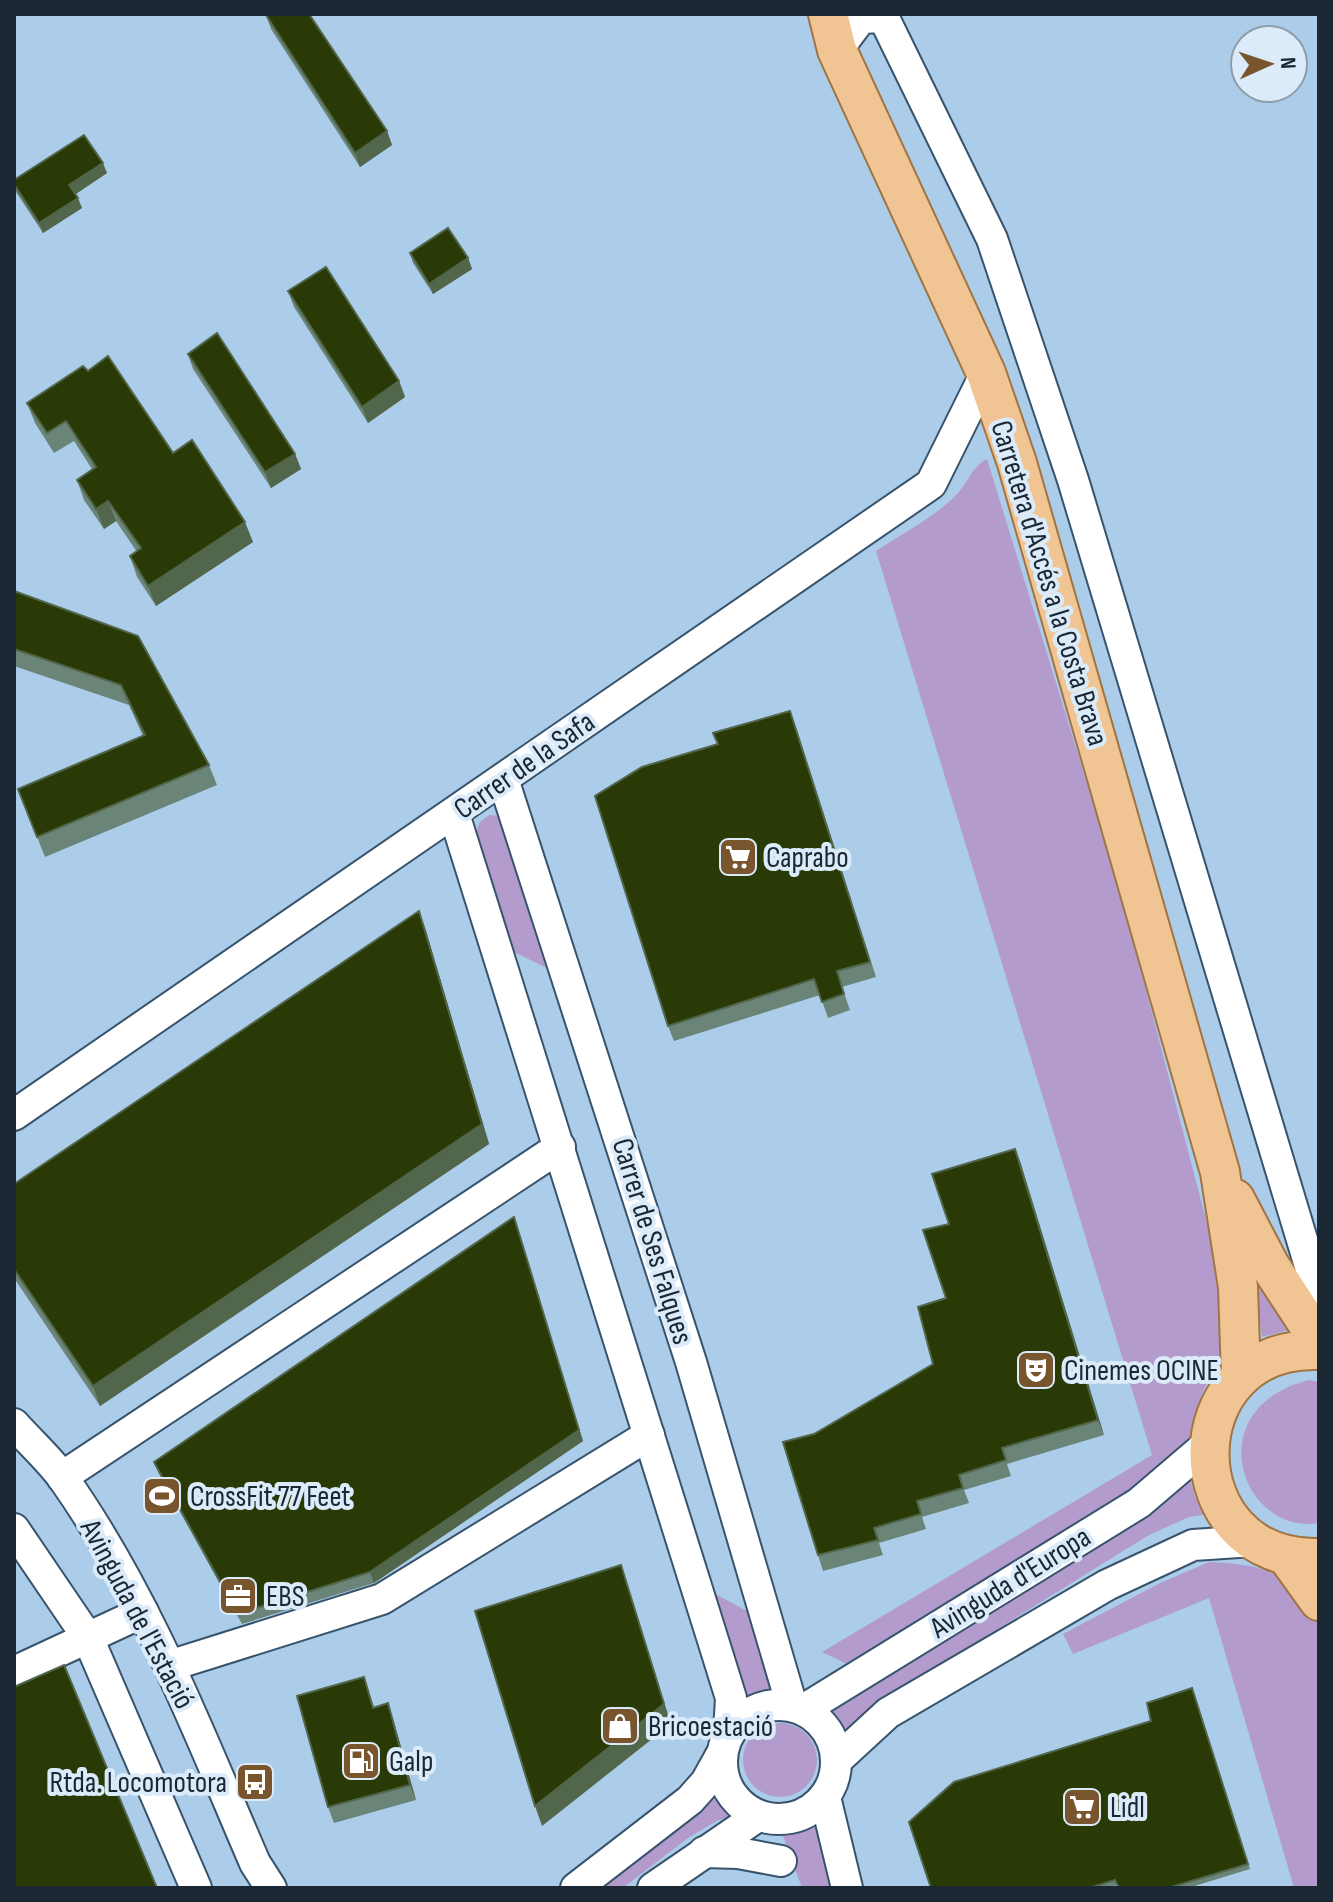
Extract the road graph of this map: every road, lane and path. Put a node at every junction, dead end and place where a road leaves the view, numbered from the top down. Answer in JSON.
{"nodes":[{"id":1,"x":828,"y":14,"type":"edge"},
{"id":2,"x":883,"y":16,"type":"edge"},
{"id":3,"x":837,"y":50,"type":"junction"},
{"id":4,"x":986,"y":373,"type":"junction"},
{"id":5,"x":503,"y":779,"type":"junction"},
{"id":6,"x":454,"y":814,"type":"junction"},
{"id":7,"x":14,"y":1115,"type":"edge"},
{"id":8,"x":560,"y":1147,"type":"junction"},
{"id":9,"x":1220,"y":1172,"type":"junction"},
{"id":10,"x":1319,"y":1296,"type":"edge"},
{"id":11,"x":1319,"y":1341,"type":"edge"},
{"id":12,"x":1319,"y":1350,"type":"edge"},
{"id":13,"x":1241,"y":1377,"type":"junction"},
{"id":14,"x":14,"y":1424,"type":"edge"},
{"id":15,"x":649,"y":1435,"type":"junction"},
{"id":16,"x":1208,"y":1444,"type":"junction"},
{"id":17,"x":62,"y":1477,"type":"junction"},
{"id":18,"x":14,"y":1529,"type":"edge"},
{"id":19,"x":1286,"y":1551,"type":"edge"},
{"id":20,"x":1319,"y":1601,"type":"edge"},
{"id":21,"x":143,"y":1612,"type":"junction"},
{"id":22,"x":88,"y":1638,"type":"junction"},
{"id":23,"x":781,"y":1662,"type":"junction"},
{"id":24,"x":172,"y":1665,"type":"junction"},
{"id":25,"x":14,"y":1672,"type":"edge"},
{"id":26,"x":861,"y":1674,"type":"junction"},
{"id":27,"x":798,"y":1708,"type":"junction"},
{"id":28,"x":725,"y":1744,"type":"junction"},
{"id":29,"x":837,"y":1760,"type":"junction"},
{"id":30,"x":825,"y":1797,"type":"junction"},
{"id":31,"x":761,"y":1816,"type":"junction"},
{"id":32,"x":702,"y":1852,"type":"junction"},
{"id":33,"x":786,"y":1875,"type":"edge"},
{"id":34,"x":261,"y":1880,"type":"edge"},
{"id":35,"x":196,"y":1888,"type":"edge"},
{"id":36,"x":576,"y":1888,"type":"edge"},
{"id":37,"x":653,"y":1888,"type":"edge"},
{"id":38,"x":847,"y":1888,"type":"edge"}],
"edges":[{"from":1,"to":3,"type":"main road","name":"Carretera d'Accés a la Costa Brava"},
{"from":2,"to":3,"type":"street"},
{"from":2,"to":10,"type":"street"},
{"from":3,"to":4,"type":"main road","name":"Carretera d'Accés a la Costa Brava"},
{"from":4,"to":5,"type":"street","name":"Carrer de la Safa"},
{"from":4,"to":9,"type":"main road","name":"Carretera d'Accés a la Costa Brava"},
{"from":5,"to":6,"type":"street","name":"Carrer de la Safa"},
{"from":5,"to":23,"type":"street","name":"Carrer de Ses Falques"},
{"from":6,"to":7,"type":"street","name":"Carrer de la Safa"},
{"from":6,"to":8,"type":"street","name":"Carrer de Ses Falques"},
{"from":8,"to":15,"type":"street","name":"Carrer de Ses Falques"},
{"from":8,"to":17,"type":"street"},
{"from":9,"to":11,"type":"main road","name":"Carretera d'Accés a la Costa Brava"},
{"from":9,"to":13,"type":"main road","name":"Carretera d'Accés a la Costa Brava"},
{"from":12,"to":13,"type":"main road"},
{"from":13,"to":16,"type":"main road"},
{"from":14,"to":17,"type":"street","name":"Avinguda de l'Estació"},
{"from":15,"to":24,"type":"street"},
{"from":15,"to":28,"type":"street","name":"Carrer de Ses Falques"},
{"from":16,"to":19,"type":"main road"},
{"from":16,"to":26,"type":"street","name":"Avinguda d'Europa"},
{"from":17,"to":21,"type":"street","name":"Avinguda de l'Estació"},
{"from":18,"to":22,"type":"street"},
{"from":19,"to":20,"type":"main road"},
{"from":19,"to":29,"type":"street","name":"Avinguda d'Europa"},
{"from":21,"to":22,"type":"street"},
{"from":21,"to":24,"type":"street","name":"Avinguda de l'Estació"},
{"from":22,"to":25,"type":"street"},
{"from":22,"to":35,"type":"street"},
{"from":23,"to":26,"type":"street"},
{"from":23,"to":27,"type":"street","name":"Carrer de Ses Falques"},
{"from":24,"to":34,"type":"street","name":"Avinguda de l'Estació"},
{"from":26,"to":27,"type":"street","name":"Avinguda d'Europa"},
{"from":27,"to":28,"type":"street"},
{"from":27,"to":29,"type":"street"},
{"from":28,"to":31,"type":"street"},
{"from":28,"to":36,"type":"street"},
{"from":29,"to":30,"type":"street"},
{"from":30,"to":31,"type":"street"},
{"from":30,"to":38,"type":"street"},
{"from":31,"to":32,"type":"street"},
{"from":31,"to":33,"type":"street"},
{"from":32,"to":33,"type":"street"},
{"from":32,"to":37,"type":"street"}]}
